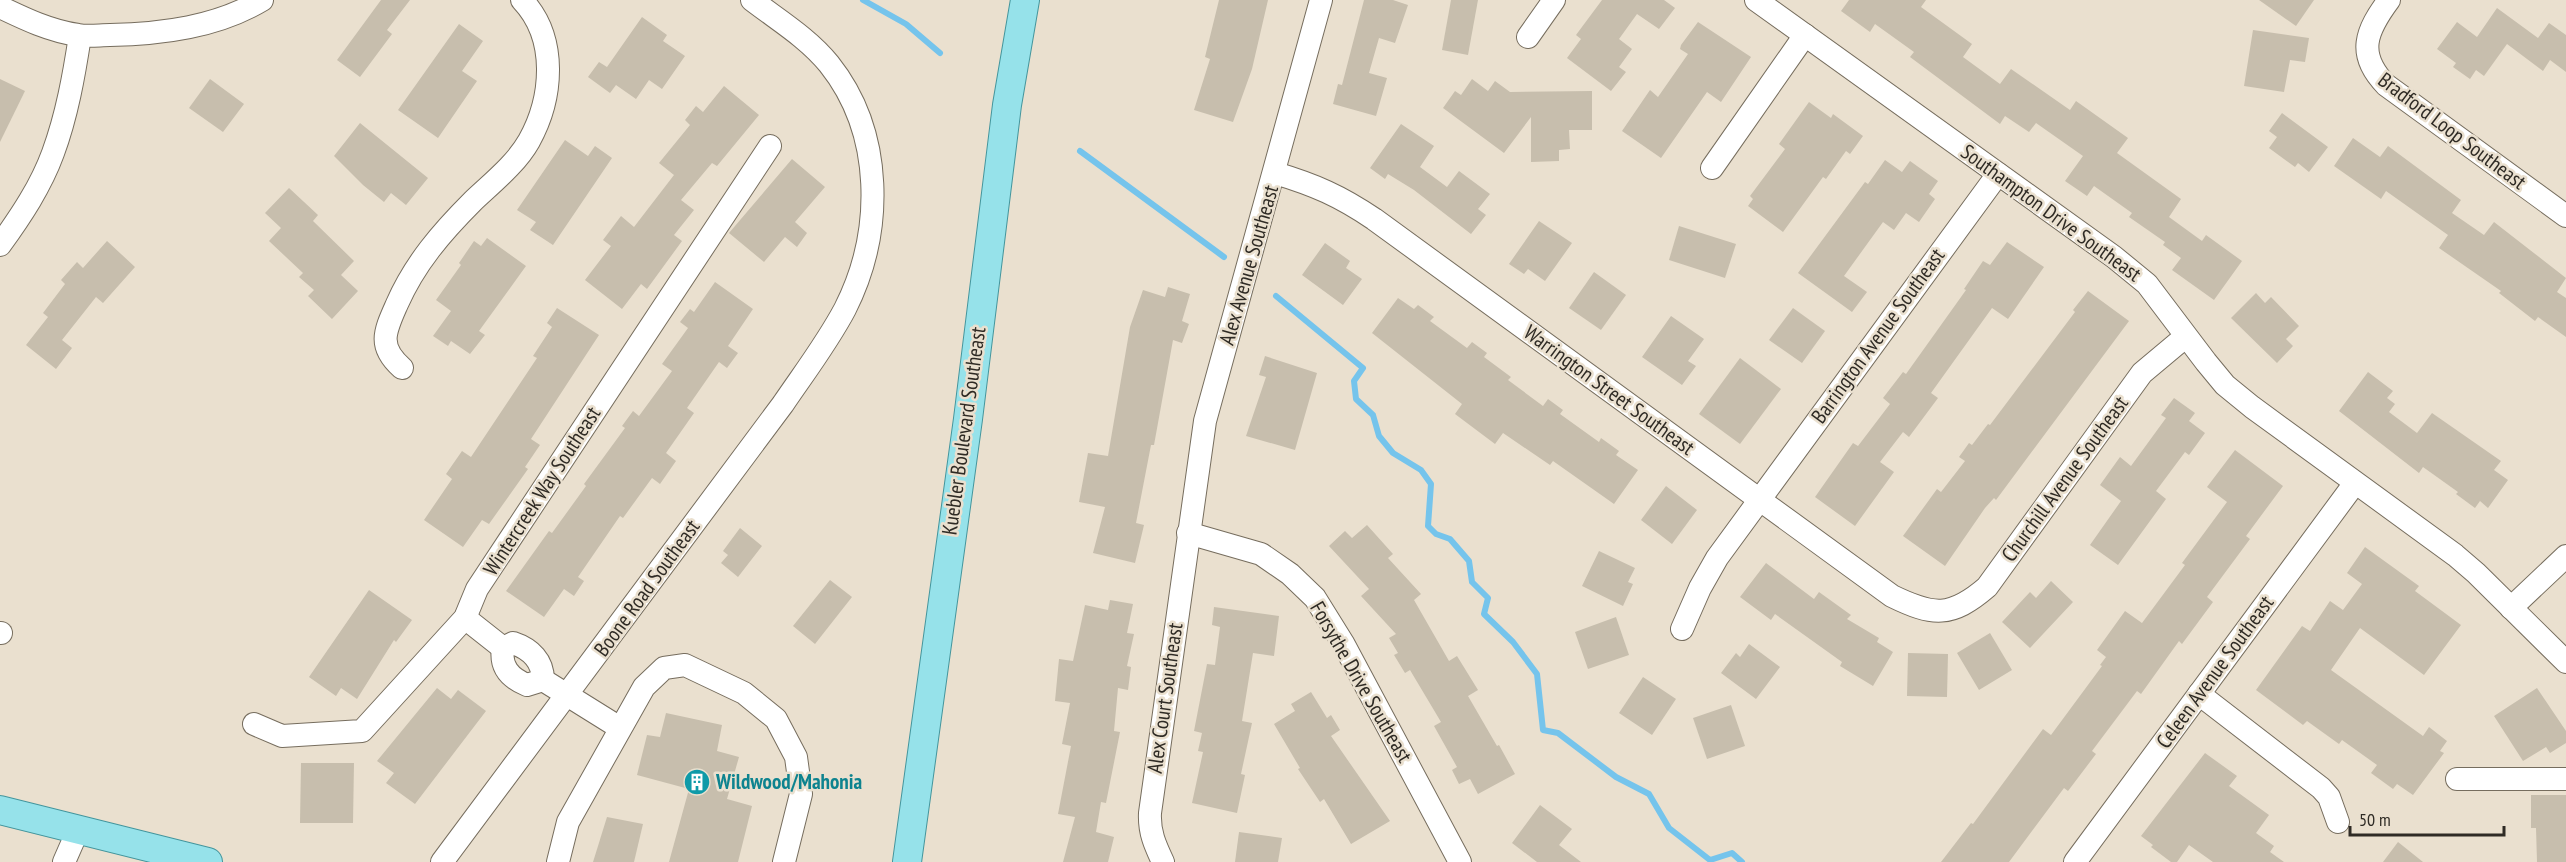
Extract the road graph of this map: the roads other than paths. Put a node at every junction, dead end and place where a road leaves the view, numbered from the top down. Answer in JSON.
{"nodes":[{"id":1,"x":262,"y":0,"type":"edge"},
{"id":2,"x":522,"y":0,"type":"edge"},
{"id":3,"x":752,"y":0,"type":"edge"},
{"id":4,"x":1025,"y":0,"type":"edge"},
{"id":5,"x":1321,"y":0,"type":"edge"},
{"id":6,"x":1554,"y":0,"type":"edge"},
{"id":7,"x":1756,"y":0,"type":"edge"},
{"id":8,"x":2389,"y":0,"type":"edge"},
{"id":9,"x":0,"y":7,"type":"edge"},
{"id":10,"x":1805,"y":35,"type":"junction"},
{"id":11,"x":80,"y":36,"type":"junction"},
{"id":12,"x":1528,"y":37,"type":"dead end"},
{"id":13,"x":770,"y":146,"type":"dead end"},
{"id":14,"x":1712,"y":168,"type":"dead end"},
{"id":15,"x":1275,"y":172,"type":"junction"},
{"id":16,"x":1998,"y":174,"type":"junction"},
{"id":17,"x":2566,"y":216,"type":"edge"},
{"id":18,"x":0,"y":244,"type":"edge"},
{"id":19,"x":2185,"y":338,"type":"junction"},
{"id":20,"x":402,"y":368,"type":"dead end"},
{"id":21,"x":2355,"y":483,"type":"junction"},
{"id":22,"x":1759,"y":499,"type":"junction"},
{"id":23,"x":1188,"y":533,"type":"junction"},
{"id":24,"x":2566,"y":556,"type":"edge"},
{"id":25,"x":2511,"y":608,"type":"junction"},
{"id":26,"x":1941,"y":611,"type":"joint"},
{"id":27,"x":465,"y":618,"type":"junction"},
{"id":28,"x":1682,"y":629,"type":"dead end"},
{"id":29,"x":2566,"y":662,"type":"edge"},
{"id":30,"x":2199,"y":694,"type":"junction"},
{"id":31,"x":568,"y":695,"type":"junction"},
{"id":32,"x":254,"y":724,"type":"dead end"},
{"id":33,"x":620,"y":728,"type":"junction"},
{"id":34,"x":2457,"y":779,"type":"dead end"},
{"id":35,"x":2566,"y":779,"type":"edge"},
{"id":36,"x":0,"y":810,"type":"edge"},
{"id":37,"x":2338,"y":822,"type":"dead end"},
{"id":38,"x":78,"y":830,"type":"junction"},
{"id":39,"x":64,"y":862,"type":"edge"},
{"id":40,"x":207,"y":862,"type":"edge"},
{"id":41,"x":442,"y":862,"type":"edge"},
{"id":42,"x":558,"y":862,"type":"edge"},
{"id":43,"x":784,"y":862,"type":"edge"},
{"id":44,"x":907,"y":862,"type":"edge"},
{"id":45,"x":1163,"y":862,"type":"edge"},
{"id":46,"x":1460,"y":862,"type":"edge"},
{"id":47,"x":2075,"y":862,"type":"edge"}],
"edges":[{"from":1,"to":11,"type":"street"},
{"from":2,"to":20,"type":"street"},
{"from":3,"to":31,"type":"street","name":"Boone Road Southeast"},
{"from":4,"to":44,"type":"main road","name":"Kuebler Boulevard Southeast"},
{"from":5,"to":15,"type":"street","name":"Alex Avenue Southeast"},
{"from":6,"to":12,"type":"street"},
{"from":7,"to":10,"type":"street","name":"Southampton Drive Southeast"},
{"from":8,"to":17,"type":"street","name":"Bradford Loop Southeast"},
{"from":9,"to":11,"type":"street"},
{"from":10,"to":14,"type":"street"},
{"from":10,"to":16,"type":"street","name":"Southampton Drive Southeast"},
{"from":11,"to":18,"type":"street"},
{"from":13,"to":27,"type":"street","name":"Wintercreek Way Southeast"},
{"from":15,"to":22,"type":"street","name":"Warrington Street Southeast"},
{"from":15,"to":23,"type":"street","name":"Alex Avenue Southeast"},
{"from":16,"to":19,"type":"street","name":"Southampton Drive Southeast"},
{"from":16,"to":22,"type":"street","name":"Barrington Avenue Southeast"},
{"from":19,"to":21,"type":"street","name":"Southampton Drive Southeast"},
{"from":19,"to":26,"type":"street","name":"Churchill Avenue Southeast"},
{"from":21,"to":25,"type":"street","name":"Southampton Drive Southeast"},
{"from":21,"to":30,"type":"street","name":"Celeen Avenue Southeast"},
{"from":22,"to":26,"type":"street","name":"Warrington Street Southeast"},
{"from":22,"to":28,"type":"street","name":"Barrington Avenue Southeast"},
{"from":23,"to":45,"type":"street","name":"Alex Court Southeast"},
{"from":23,"to":46,"type":"street","name":"Forsythe Drive Southeast"},
{"from":24,"to":25,"type":"street"},
{"from":25,"to":29,"type":"street","name":"Southampton Drive Southeast"},
{"from":27,"to":31,"type":"street"},
{"from":27,"to":32,"type":"street","name":"Wintercreek Way Southeast"},
{"from":30,"to":37,"type":"street"},
{"from":30,"to":47,"type":"street","name":"Celeen Avenue Southeast"},
{"from":31,"to":33,"type":"street"},
{"from":31,"to":41,"type":"street","name":"Boone Road Southeast"},
{"from":33,"to":42,"type":"street"},
{"from":33,"to":43,"type":"street"},
{"from":34,"to":35,"type":"street"},
{"from":36,"to":38,"type":"main road"},
{"from":38,"to":39,"type":"street"},
{"from":38,"to":40,"type":"main road"}]}
